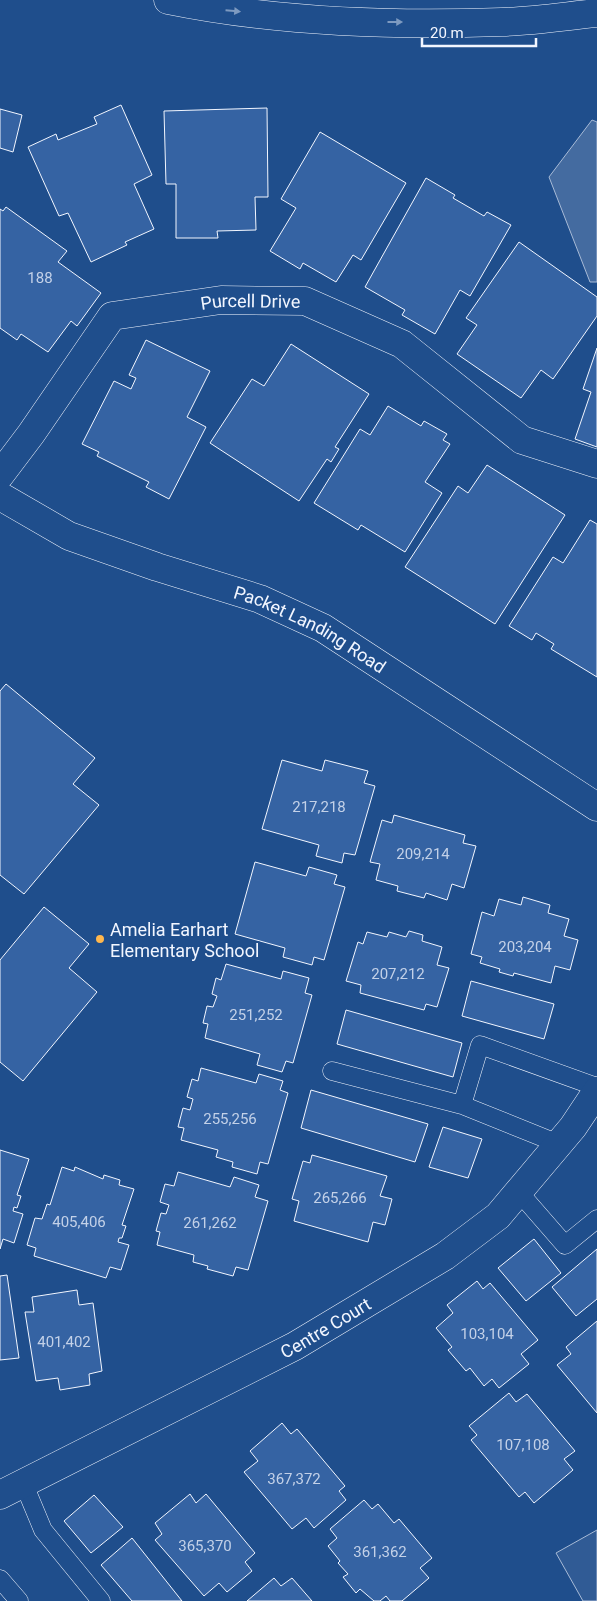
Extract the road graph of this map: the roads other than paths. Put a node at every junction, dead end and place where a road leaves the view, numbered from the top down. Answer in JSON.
{"nodes":[{"id":1,"x":168,"y":0,"type":"edge"},
{"id":2,"x":597,"y":13,"type":"edge"},
{"id":3,"x":597,"y":464,"type":"edge"},
{"id":4,"x":0,"y":475,"type":"edge"},
{"id":5,"x":0,"y":496,"type":"edge"},
{"id":6,"x":597,"y":807,"type":"edge"},
{"id":7,"x":332,"y":1071,"type":"dead end"},
{"id":8,"x":597,"y":1089,"type":"edge"},
{"id":9,"x":462,"y":1106,"type":"junction"},
{"id":10,"x":559,"y":1144,"type":"junction"},
{"id":11,"x":518,"y":1191,"type":"junction"},
{"id":12,"x":597,"y":1219,"type":"edge"},
{"id":13,"x":12,"y":1488,"type":"edge"},
{"id":14,"x":0,"y":1578,"type":"edge"},
{"id":15,"x":19,"y":1601,"type":"edge"},
{"id":16,"x":101,"y":1601,"type":"edge"}],
"edges":[{"from":1,"to":2,"type":"street","one_way":true},
{"from":3,"to":4,"type":"street","name":"Purcell Drive"},
{"from":5,"to":6,"type":"street","name":"Packet Landing Road"},
{"from":7,"to":9,"type":"lane"},
{"from":8,"to":9,"type":"lane"},
{"from":8,"to":10,"type":"street","name":"Centre Court"},
{"from":9,"to":10,"type":"lane"},
{"from":10,"to":11,"type":"street","name":"Centre Court"},
{"from":11,"to":12,"type":"lane"},
{"from":11,"to":13,"type":"street","name":"Centre Court"},
{"from":13,"to":16,"type":"lane"},
{"from":14,"to":15,"type":"lane"}]}
